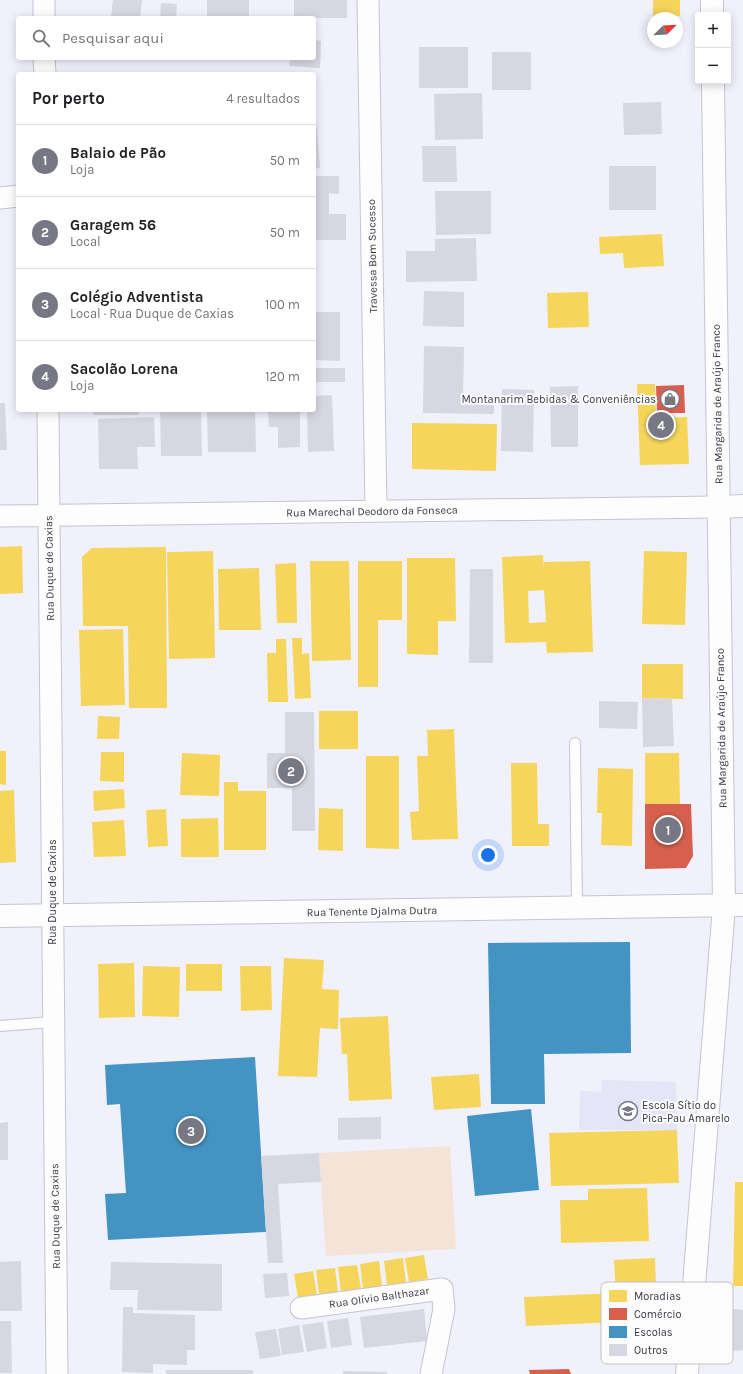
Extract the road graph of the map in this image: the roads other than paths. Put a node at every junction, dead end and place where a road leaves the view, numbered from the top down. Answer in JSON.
{"nodes":[{"id":1,"x":44,"y":0,"type":"edge"},
{"id":2,"x":368,"y":0,"type":"edge"},
{"id":3,"x":712,"y":0,"type":"edge"},
{"id":4,"x":712,"y":12,"type":"edge"},
{"id":5,"x":44,"y":16,"type":"edge"},
{"id":6,"x":44,"y":60,"type":"edge"},
{"id":7,"x":44,"y":72,"type":"edge"},
{"id":8,"x":713,"y":84,"type":"edge"},
{"id":9,"x":16,"y":196,"type":"edge"},
{"id":10,"x":0,"y":198,"type":"edge"},
{"id":11,"x":48,"y":412,"type":"edge"},
{"id":12,"x":743,"y":506,"type":"edge"},
{"id":13,"x":718,"y":507,"type":"junction"},
{"id":14,"x":376,"y":511,"type":"junction"},
{"id":15,"x":49,"y":515,"type":"junction"},
{"id":16,"x":0,"y":516,"type":"edge"},
{"id":17,"x":575,"y":743,"type":"dead end"},
{"id":18,"x":733,"y":905,"type":"edge"},
{"id":19,"x":577,"y":908,"type":"junction"},
{"id":20,"x":0,"y":916,"type":"edge"},
{"id":21,"x":52,"y":916,"type":"junction"},
{"id":22,"x":52,"y":1022,"type":"junction"},
{"id":23,"x":0,"y":1026,"type":"edge"},
{"id":24,"x":696,"y":1282,"type":"edge"},
{"id":25,"x":301,"y":1308,"type":"dead end"},
{"id":26,"x":688,"y":1364,"type":"edge"},
{"id":27,"x":57,"y":1374,"type":"edge"},
{"id":28,"x":431,"y":1374,"type":"edge"},
{"id":29,"x":687,"y":1374,"type":"edge"}],
"edges":[{"from":1,"to":5,"type":"street"},
{"from":2,"to":14,"type":"street","name":"Travessa Bom Sucesso"},
{"from":3,"to":4,"type":"main road"},
{"from":6,"to":7,"type":"street"},
{"from":8,"to":13,"type":"main road","name":"Rua Margarida de Araújo Franco"},
{"from":9,"to":10,"type":"street"},
{"from":11,"to":15,"type":"street","name":"Rua Duque de Caxias"},
{"from":12,"to":13,"type":"main road","name":"Rua Marechal Deodoro da Fonseca"},
{"from":13,"to":14,"type":"street","name":"Rua Marechal Deodoro da Fonseca"},
{"from":13,"to":18,"type":"main road","name":"Rua Margarida de Araújo Franco"},
{"from":14,"to":15,"type":"street","name":"Rua Marechal Deodoro da Fonseca"},
{"from":15,"to":16,"type":"street","name":"Rua Marechal Deodoro da Fonseca"},
{"from":15,"to":21,"type":"street","name":"Rua Duque de Caxias"},
{"from":17,"to":19,"type":"lane"},
{"from":18,"to":19,"type":"main road","name":"Rua Tenente Djalma Dutra"},
{"from":18,"to":24,"type":"main road","name":"Rua Margarida de Araújo Franco"},
{"from":19,"to":21,"type":"main road","name":"Rua Tenente Djalma Dutra"},
{"from":20,"to":21,"type":"main road","name":"Rua Tenente Djalma Dutra"},
{"from":21,"to":22,"type":"street","name":"Rua Duque de Caxias"},
{"from":22,"to":23,"type":"lane"},
{"from":22,"to":27,"type":"street","name":"Rua Duque de Caxias"},
{"from":25,"to":28,"type":"street","name":"Rua Olívio Balthazar"},
{"from":26,"to":29,"type":"main road","name":"Rua Margarida de Araújo Franco"}]}
